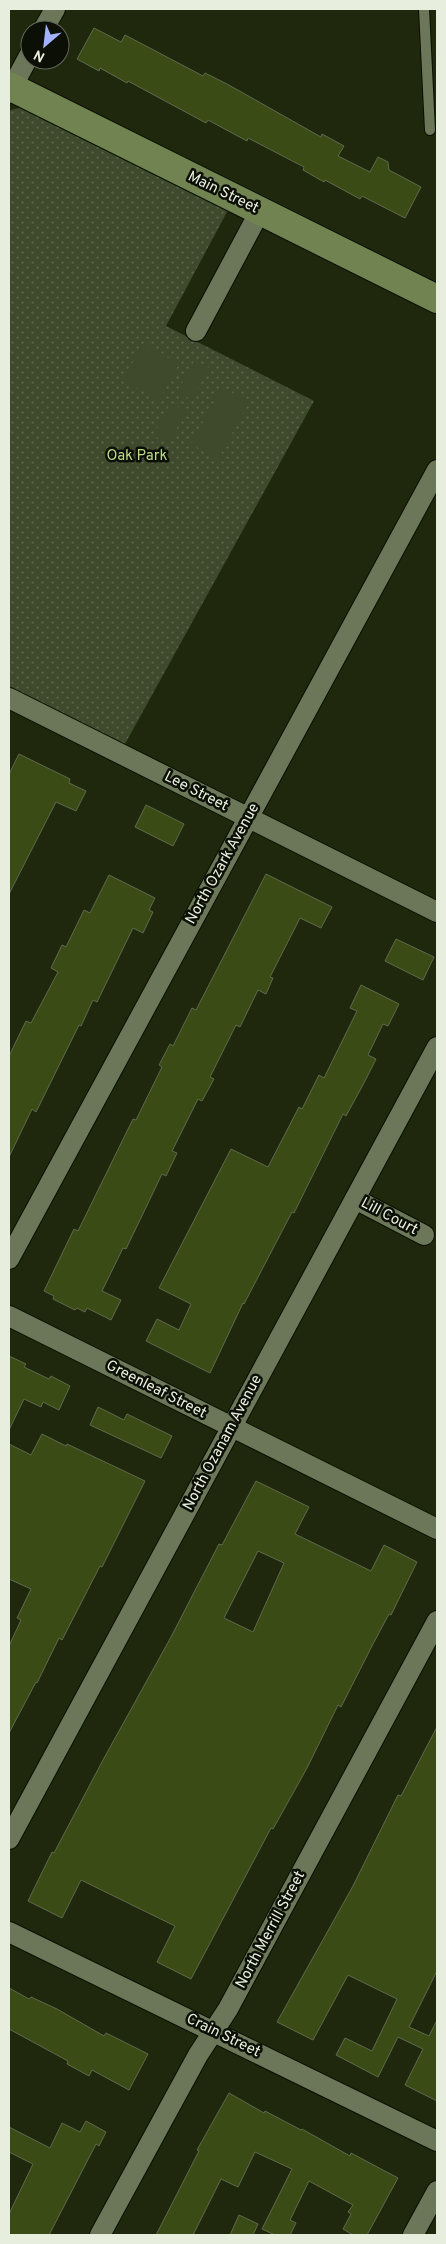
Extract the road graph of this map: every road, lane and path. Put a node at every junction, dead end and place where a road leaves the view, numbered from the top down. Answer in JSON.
{"nodes":[{"id":1,"x":424,"y":9,"type":"edge"},
{"id":2,"x":21,"y":70,"type":"edge"},
{"id":3,"x":10,"y":89,"type":"edge"},
{"id":4,"x":430,"y":130,"type":"dead end"},
{"id":5,"x":260,"y":211,"type":"junction"},
{"id":6,"x":437,"y":299,"type":"edge"},
{"id":7,"x":196,"y":331,"type":"dead end"},
{"id":8,"x":437,"y":470,"type":"edge"},
{"id":9,"x":9,"y":698,"type":"edge"},
{"id":10,"x":248,"y":818,"type":"junction"},
{"id":11,"x":437,"y":912,"type":"edge"},
{"id":12,"x":437,"y":1047,"type":"edge"},
{"id":13,"x":355,"y":1199,"type":"junction"},
{"id":14,"x":424,"y":1235,"type":"dead end"},
{"id":15,"x":9,"y":1258,"type":"edge"},
{"id":16,"x":9,"y":1316,"type":"edge"},
{"id":17,"x":231,"y":1428,"type":"junction"},
{"id":18,"x":437,"y":1529,"type":"edge"},
{"id":19,"x":437,"y":1621,"type":"edge"},
{"id":20,"x":9,"y":1838,"type":"edge"},
{"id":21,"x":9,"y":1932,"type":"edge"},
{"id":22,"x":213,"y":2032,"type":"junction"},
{"id":23,"x":437,"y":2141,"type":"edge"},
{"id":24,"x":437,"y":2190,"type":"edge"},
{"id":25,"x":100,"y":2235,"type":"edge"},
{"id":26,"x":413,"y":2235,"type":"edge"}],
"edges":[{"from":1,"to":4,"type":"lane"},
{"from":2,"to":3,"type":"street"},
{"from":3,"to":5,"type":"street","name":"Main Street"},
{"from":5,"to":6,"type":"street","name":"Main Street"},
{"from":5,"to":7,"type":"street"},
{"from":8,"to":10,"type":"street","name":"North Ozark Avenue"},
{"from":9,"to":10,"type":"street","name":"Lee Street"},
{"from":10,"to":11,"type":"street","name":"Lee Street"},
{"from":10,"to":15,"type":"street","name":"North Ozark Avenue"},
{"from":12,"to":13,"type":"street","name":"North Ozanam Avenue"},
{"from":13,"to":14,"type":"street","name":"Lill Court"},
{"from":13,"to":17,"type":"street","name":"North Ozanam Avenue"},
{"from":16,"to":17,"type":"street","name":"Greenleaf Street"},
{"from":17,"to":18,"type":"street","name":"Greenleaf Street"},
{"from":17,"to":20,"type":"street","name":"North Ozanam Avenue"},
{"from":19,"to":22,"type":"street","name":"North Merrill Street"},
{"from":21,"to":22,"type":"street","name":"Crain Street"},
{"from":22,"to":23,"type":"street","name":"Crain Street"},
{"from":22,"to":25,"type":"street","name":"North Merrill Street"},
{"from":24,"to":26,"type":"street"}]}
